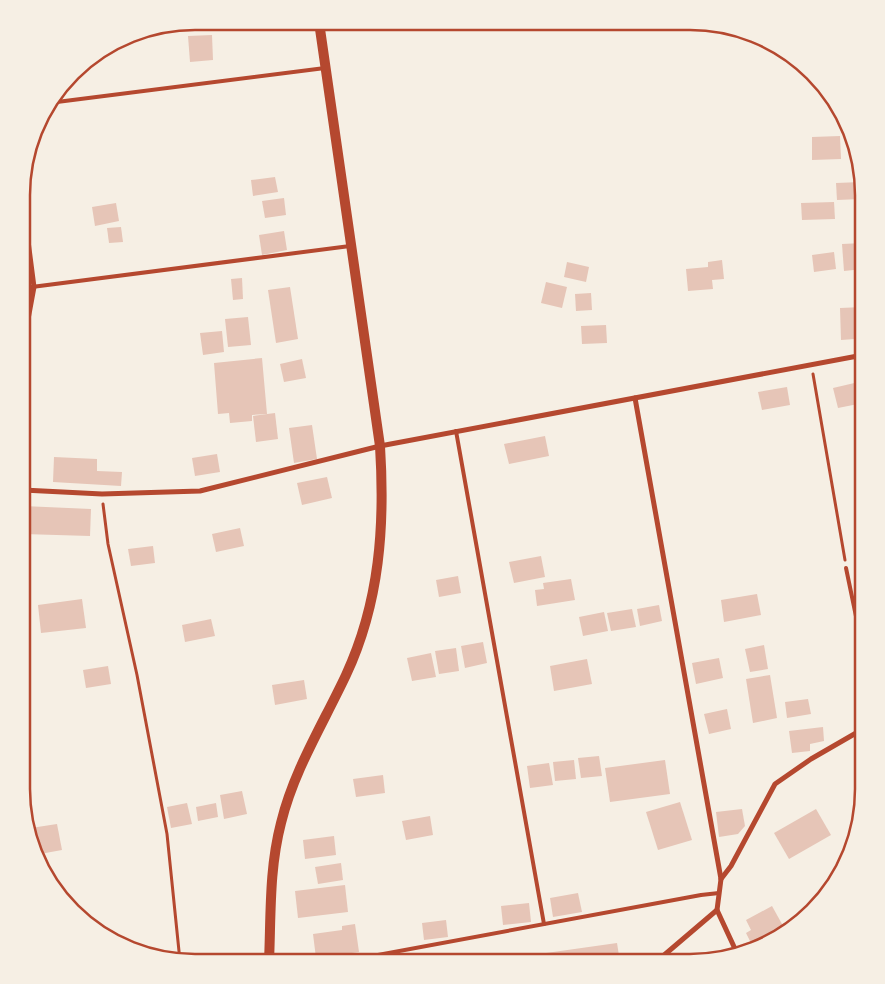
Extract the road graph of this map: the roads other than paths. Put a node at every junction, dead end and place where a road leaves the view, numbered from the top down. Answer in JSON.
{"nodes":[{"id":1,"x":320,"y":30,"type":"edge"},
{"id":2,"x":325,"y":68,"type":"junction"},
{"id":3,"x":59,"y":102,"type":"edge"},
{"id":4,"x":350,"y":246,"type":"junction"},
{"id":5,"x":30,"y":256,"type":"edge"},
{"id":6,"x":30,"y":287,"type":"edge"},
{"id":7,"x":34,"y":287,"type":"junction"},
{"id":8,"x":30,"y":309,"type":"edge"},
{"id":9,"x":855,"y":357,"type":"edge"},
{"id":10,"x":635,"y":398,"type":"junction"},
{"id":11,"x":456,"y":430,"type":"junction"},
{"id":12,"x":380,"y":446,"type":"junction"},
{"id":13,"x":30,"y":490,"type":"edge"},
{"id":14,"x":846,"y":568,"type":"road end"},
{"id":15,"x":855,"y":611,"type":"edge"},
{"id":16,"x":855,"y":734,"type":"edge"},
{"id":17,"x":722,"y":879,"type":"junction"},
{"id":18,"x":718,"y":893,"type":"junction"},
{"id":19,"x":717,"y":910,"type":"junction"},
{"id":20,"x":544,"y":924,"type":"junction"},
{"id":21,"x":734,"y":947,"type":"edge"},
{"id":22,"x":270,"y":954,"type":"edge"},
{"id":23,"x":383,"y":954,"type":"edge"},
{"id":24,"x":665,"y":954,"type":"edge"}],
"edges":[{"from":1,"to":2,"type":"main road"},
{"from":2,"to":3,"type":"lane"},
{"from":2,"to":4,"type":"main road"},
{"from":4,"to":7,"type":"lane"},
{"from":4,"to":12,"type":"main road"},
{"from":5,"to":7,"type":"street"},
{"from":6,"to":7,"type":"lane"},
{"from":7,"to":8,"type":"street"},
{"from":9,"to":10,"type":"street"},
{"from":10,"to":11,"type":"street"},
{"from":10,"to":17,"type":"street"},
{"from":11,"to":12,"type":"street"},
{"from":11,"to":20,"type":"lane"},
{"from":12,"to":13,"type":"street"},
{"from":12,"to":22,"type":"main road"},
{"from":14,"to":15,"type":"lane"},
{"from":16,"to":17,"type":"street"},
{"from":17,"to":18,"type":"street"},
{"from":18,"to":19,"type":"street"},
{"from":18,"to":20,"type":"lane"},
{"from":19,"to":21,"type":"street"},
{"from":19,"to":24,"type":"street"},
{"from":20,"to":23,"type":"lane"}]}
